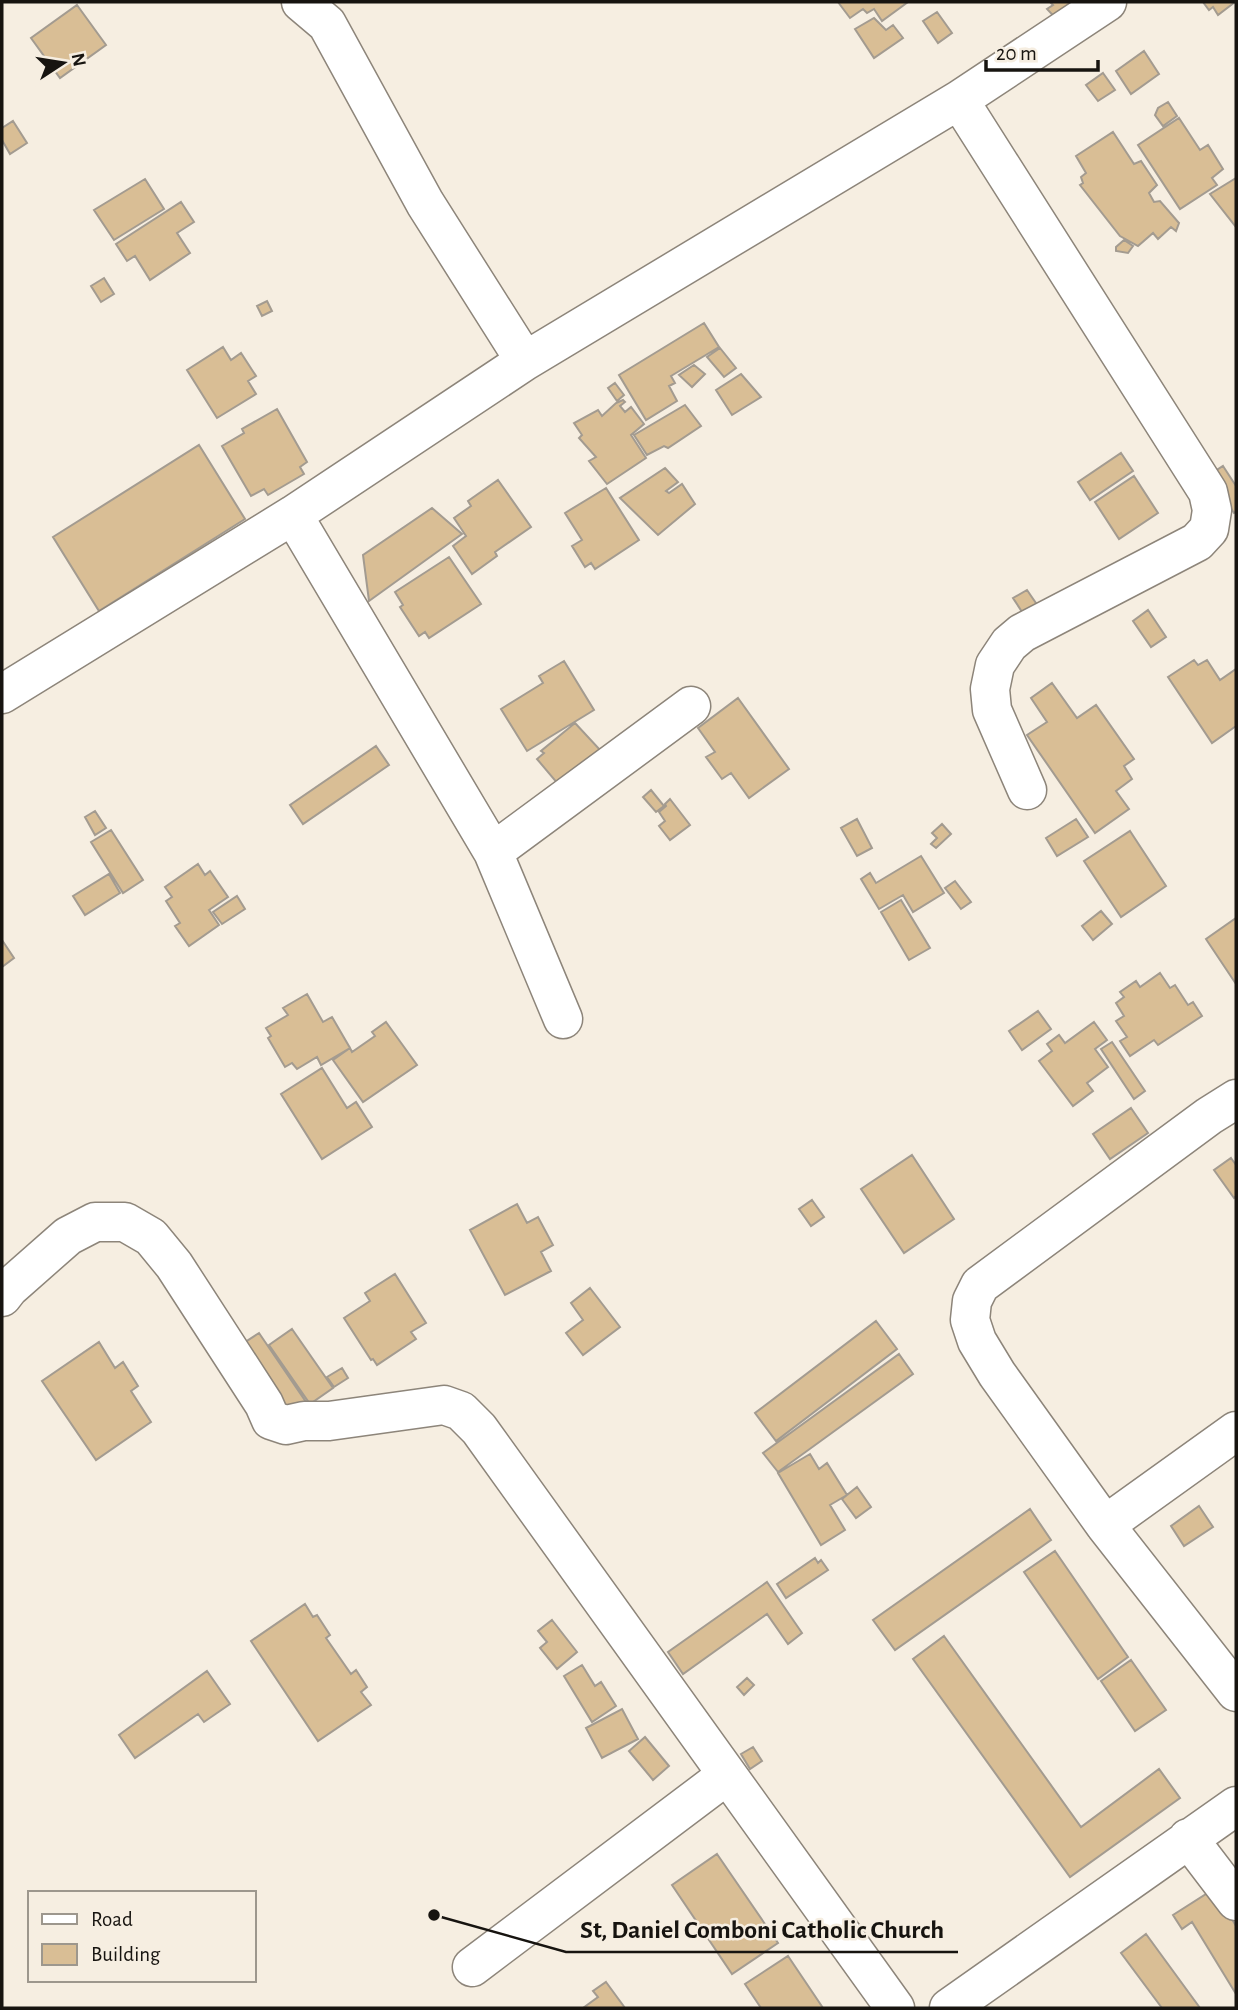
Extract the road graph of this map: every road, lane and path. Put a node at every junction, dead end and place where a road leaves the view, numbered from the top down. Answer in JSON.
{"nodes":[{"id":1,"x":301,"y":2,"type":"edge"},
{"id":2,"x":1107,"y":2,"type":"edge"},
{"id":3,"x":959,"y":100,"type":"junction"},
{"id":4,"x":525,"y":361,"type":"junction"},
{"id":5,"x":293,"y":515,"type":"junction"},
{"id":6,"x":2,"y":694,"type":"edge"},
{"id":7,"x":691,"y":706,"type":"dead end"},
{"id":8,"x":1027,"y":789,"type":"dead end"},
{"id":9,"x":493,"y":852,"type":"junction"},
{"id":10,"x":563,"y":1018,"type":"dead end"},
{"id":11,"x":1236,"y":1099,"type":"edge"},
{"id":12,"x":2,"y":1297,"type":"edge"},
{"id":13,"x":1236,"y":1431,"type":"edge"},
{"id":14,"x":1105,"y":1525,"type":"junction"},
{"id":15,"x":1236,"y":1692,"type":"edge"},
{"id":16,"x":727,"y":1775,"type":"junction"},
{"id":17,"x":1236,"y":1805,"type":"edge"},
{"id":18,"x":1188,"y":1838,"type":"junction"},
{"id":19,"x":1236,"y":1901,"type":"edge"},
{"id":20,"x":472,"y":1967,"type":"dead end"},
{"id":21,"x":895,"y":2008,"type":"edge"},
{"id":22,"x":949,"y":2008,"type":"edge"}],
"edges":[{"from":1,"to":4,"type":"street"},
{"from":2,"to":3,"type":"street"},
{"from":3,"to":4,"type":"street"},
{"from":3,"to":8,"type":"street"},
{"from":4,"to":5,"type":"street"},
{"from":5,"to":6,"type":"street"},
{"from":5,"to":9,"type":"street"},
{"from":7,"to":9,"type":"street"},
{"from":9,"to":10,"type":"street"},
{"from":11,"to":14,"type":"street"},
{"from":12,"to":16,"type":"street"},
{"from":13,"to":14,"type":"street"},
{"from":14,"to":15,"type":"street"},
{"from":16,"to":20,"type":"street"},
{"from":16,"to":21,"type":"street"},
{"from":17,"to":18,"type":"street"},
{"from":18,"to":19,"type":"street"},
{"from":18,"to":22,"type":"street"}]}
